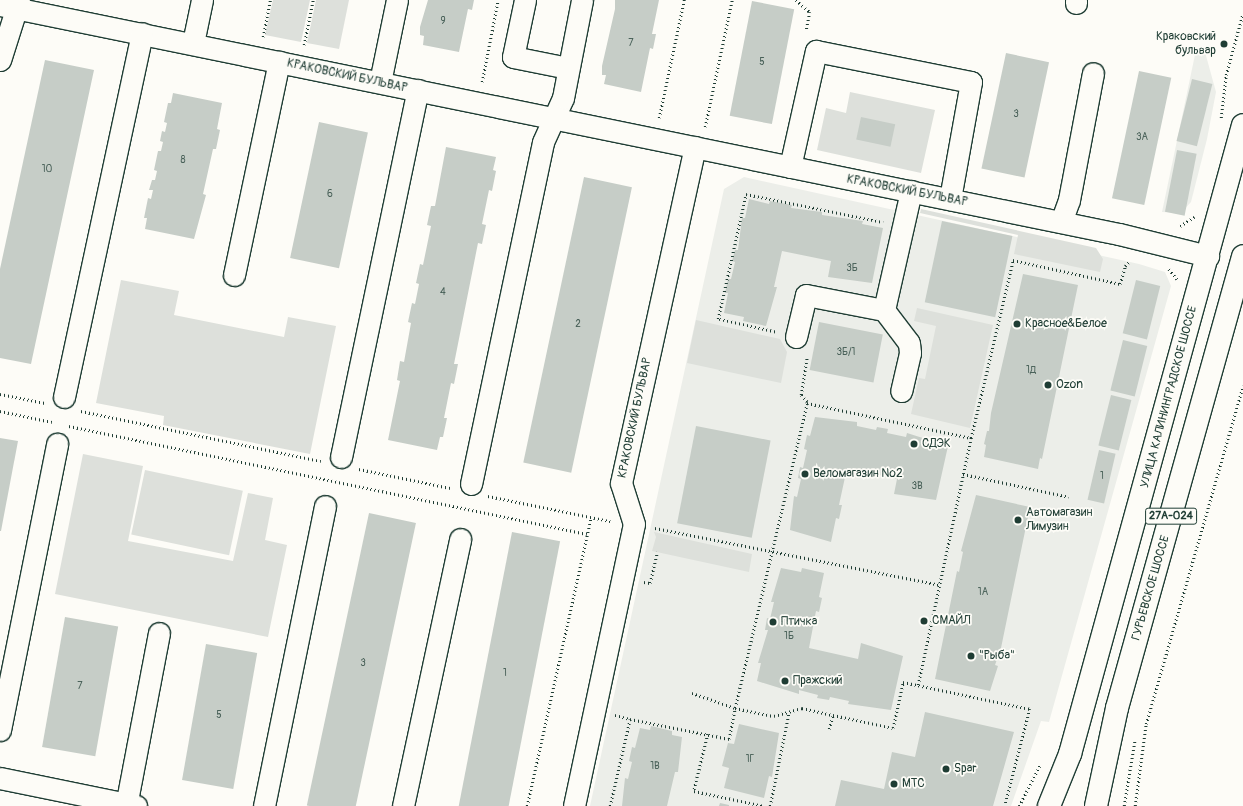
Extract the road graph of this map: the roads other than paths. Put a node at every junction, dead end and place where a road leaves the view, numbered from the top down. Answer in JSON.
{"nodes":[{"id":1,"x":202,"y":0,"type":"edge"},
{"id":2,"x":397,"y":0,"type":"edge"},
{"id":3,"x":525,"y":0,"type":"edge"},
{"id":4,"x":582,"y":0,"type":"edge"},
{"id":5,"x":12,"y":4,"type":"edge"},
{"id":6,"x":142,"y":33,"type":"junction"},
{"id":7,"x":193,"y":43,"type":"junction"},
{"id":8,"x":0,"y":60,"type":"edge"},
{"id":9,"x":279,"y":62,"type":"junction"},
{"id":10,"x":568,"y":68,"type":"junction"},
{"id":11,"x":1093,"y":73,"type":"dead end"},
{"id":12,"x":380,"y":82,"type":"junction"},
{"id":13,"x":418,"y":90,"type":"junction"},
{"id":14,"x":555,"y":116,"type":"junction"},
{"id":15,"x":1243,"y":125,"type":"edge"},
{"id":16,"x":695,"y":147,"type":"junction"},
{"id":17,"x":790,"y":167,"type":"junction"},
{"id":18,"x":911,"y":191,"type":"junction"},
{"id":19,"x":950,"y":199,"type":"junction"},
{"id":20,"x":1061,"y":222,"type":"junction"},
{"id":21,"x":1208,"y":256,"type":"junction"},
{"id":22,"x":1243,"y":256,"type":"edge"},
{"id":23,"x":234,"y":275,"type":"dead end"},
{"id":24,"x":1239,"y":284,"type":"edge"},
{"id":25,"x":884,"y":310,"type":"junction"},
{"id":26,"x":796,"y":337,"type":"road end"},
{"id":27,"x":901,"y":391,"type":"dead end"},
{"id":28,"x":63,"y":404,"type":"road end"},
{"id":29,"x":57,"y":444,"type":"dead end"},
{"id":30,"x":342,"y":463,"type":"road end"},
{"id":31,"x":470,"y":490,"type":"road end"},
{"id":32,"x":326,"y":506,"type":"dead end"},
{"id":33,"x":460,"y":539,"type":"dead end"},
{"id":34,"x":159,"y":633,"type":"dead end"},
{"id":35,"x":0,"y":730,"type":"edge"},
{"id":36,"x":0,"y":778,"type":"edge"},
{"id":37,"x":129,"y":805,"type":"edge"},
{"id":38,"x":264,"y":806,"type":"edge"},
{"id":39,"x":403,"y":806,"type":"edge"},
{"id":40,"x":574,"y":806,"type":"edge"},
{"id":41,"x":1049,"y":806,"type":"edge"},
{"id":42,"x":1096,"y":806,"type":"edge"}],
"edges":[{"from":1,"to":7,"type":"street"},
{"from":2,"to":12,"type":"street"},
{"from":3,"to":10,"type":"street"},
{"from":4,"to":10,"type":"street"},
{"from":5,"to":6,"type":"street","name":"КРАКОВСКИЙ БУЛЬВАР"},
{"from":5,"to":8,"type":"street"},
{"from":6,"to":7,"type":"street","name":"КРАКОВСКИЙ БУЛЬВАР"},
{"from":6,"to":28,"type":"street"},
{"from":7,"to":9,"type":"street","name":"КРАКОВСКИЙ БУЛЬВАР"},
{"from":9,"to":12,"type":"street","name":"КРАКОВСКИЙ БУЛЬВАР"},
{"from":9,"to":23,"type":"street"},
{"from":10,"to":14,"type":"street"},
{"from":11,"to":20,"type":"street"},
{"from":12,"to":13,"type":"street","name":"КРАКОВСКИЙ БУЛЬВАР"},
{"from":13,"to":14,"type":"street","name":"КРАКОВСКИЙ БУЛЬВАР"},
{"from":13,"to":30,"type":"street"},
{"from":14,"to":16,"type":"street","name":"КРАКОВСКИЙ БУЛЬВАР"},
{"from":14,"to":31,"type":"street"},
{"from":15,"to":21,"type":"main road","name":"УЛИЦА КАЛИНИНГРАДСКОЕ ШОССЕ"},
{"from":16,"to":17,"type":"street","name":"КРАКОВСКИЙ БУЛЬВАР"},
{"from":16,"to":40,"type":"street","name":"КРАКОВСКИЙ БУЛЬВАР"},
{"from":17,"to":18,"type":"street","name":"КРАКОВСКИЙ БУЛЬВАР"},
{"from":17,"to":19,"type":"street"},
{"from":18,"to":19,"type":"street","name":"КРАКОВСКИЙ БУЛЬВАР"},
{"from":18,"to":25,"type":"street"},
{"from":19,"to":20,"type":"street","name":"КРАКОВСКИЙ БУЛЬВАР"},
{"from":20,"to":21,"type":"street","name":"КРАКОВСКИЙ БУЛЬВАР"},
{"from":21,"to":41,"type":"main road","name":"УЛИЦА КАЛИНИНГРАДСКОЕ ШОССЕ"},
{"from":22,"to":24,"type":"main road","name":"ГУРЬЕВСКОЕ ШОССЕ","number":"27А-024"},
{"from":24,"to":42,"type":"main road","name":"ГУРЬЕВСКОЕ ШОССЕ","number":"27А-024"},
{"from":25,"to":26,"type":"street"},
{"from":25,"to":27,"type":"street"},
{"from":29,"to":35,"type":"street"},
{"from":32,"to":38,"type":"street"},
{"from":33,"to":39,"type":"street"},
{"from":34,"to":37,"type":"street"},
{"from":36,"to":37,"type":"street"}]}
